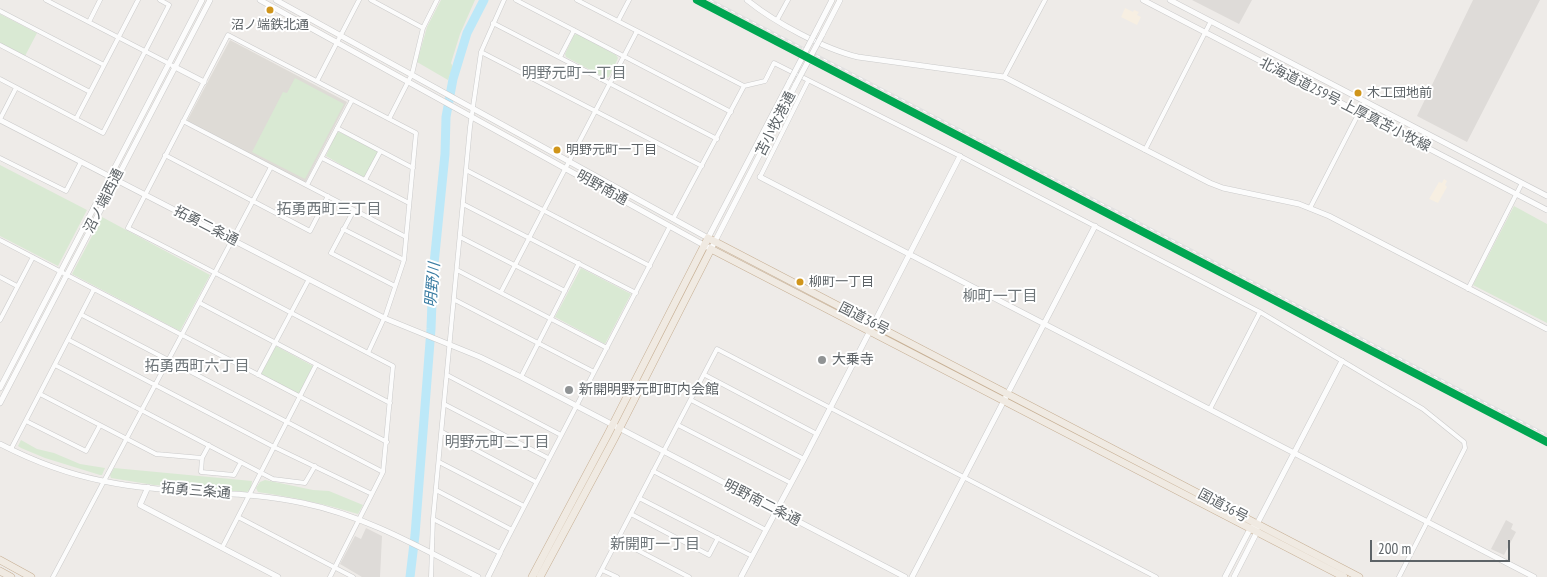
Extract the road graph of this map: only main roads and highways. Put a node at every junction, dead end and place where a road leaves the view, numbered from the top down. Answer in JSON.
{"nodes":[{"id":1,"x":713,"y":245,"type":"junction"},
{"id":2,"x":1005,"y":397,"type":"junction"},
{"id":3,"x":616,"y":427,"type":"junction"},
{"id":4,"x":0,"y":560,"type":"edge"},
{"id":5,"x":0,"y":571,"type":"edge"},
{"id":6,"x":11,"y":577,"type":"edge"},
{"id":7,"x":31,"y":577,"type":"edge"},
{"id":8,"x":532,"y":577,"type":"edge"},
{"id":9,"x":540,"y":577,"type":"edge"},
{"id":10,"x":1344,"y":577,"type":"edge"},
{"id":11,"x":1359,"y":577,"type":"edge"}],
"edges":[{"from":1,"to":2,"type":"highway","name":"国道36号"},
{"from":1,"to":2,"type":"highway","name":"国道36号"},
{"from":1,"to":3,"type":"highway"},
{"from":1,"to":3,"type":"highway","name":"国道36号"},
{"from":2,"to":10,"type":"highway","name":"国道36号"},
{"from":2,"to":11,"type":"highway","name":"国道36号"},
{"from":3,"to":8,"type":"highway"},
{"from":3,"to":9,"type":"highway"},
{"from":4,"to":7,"type":"highway"},
{"from":5,"to":6,"type":"highway"}]}
